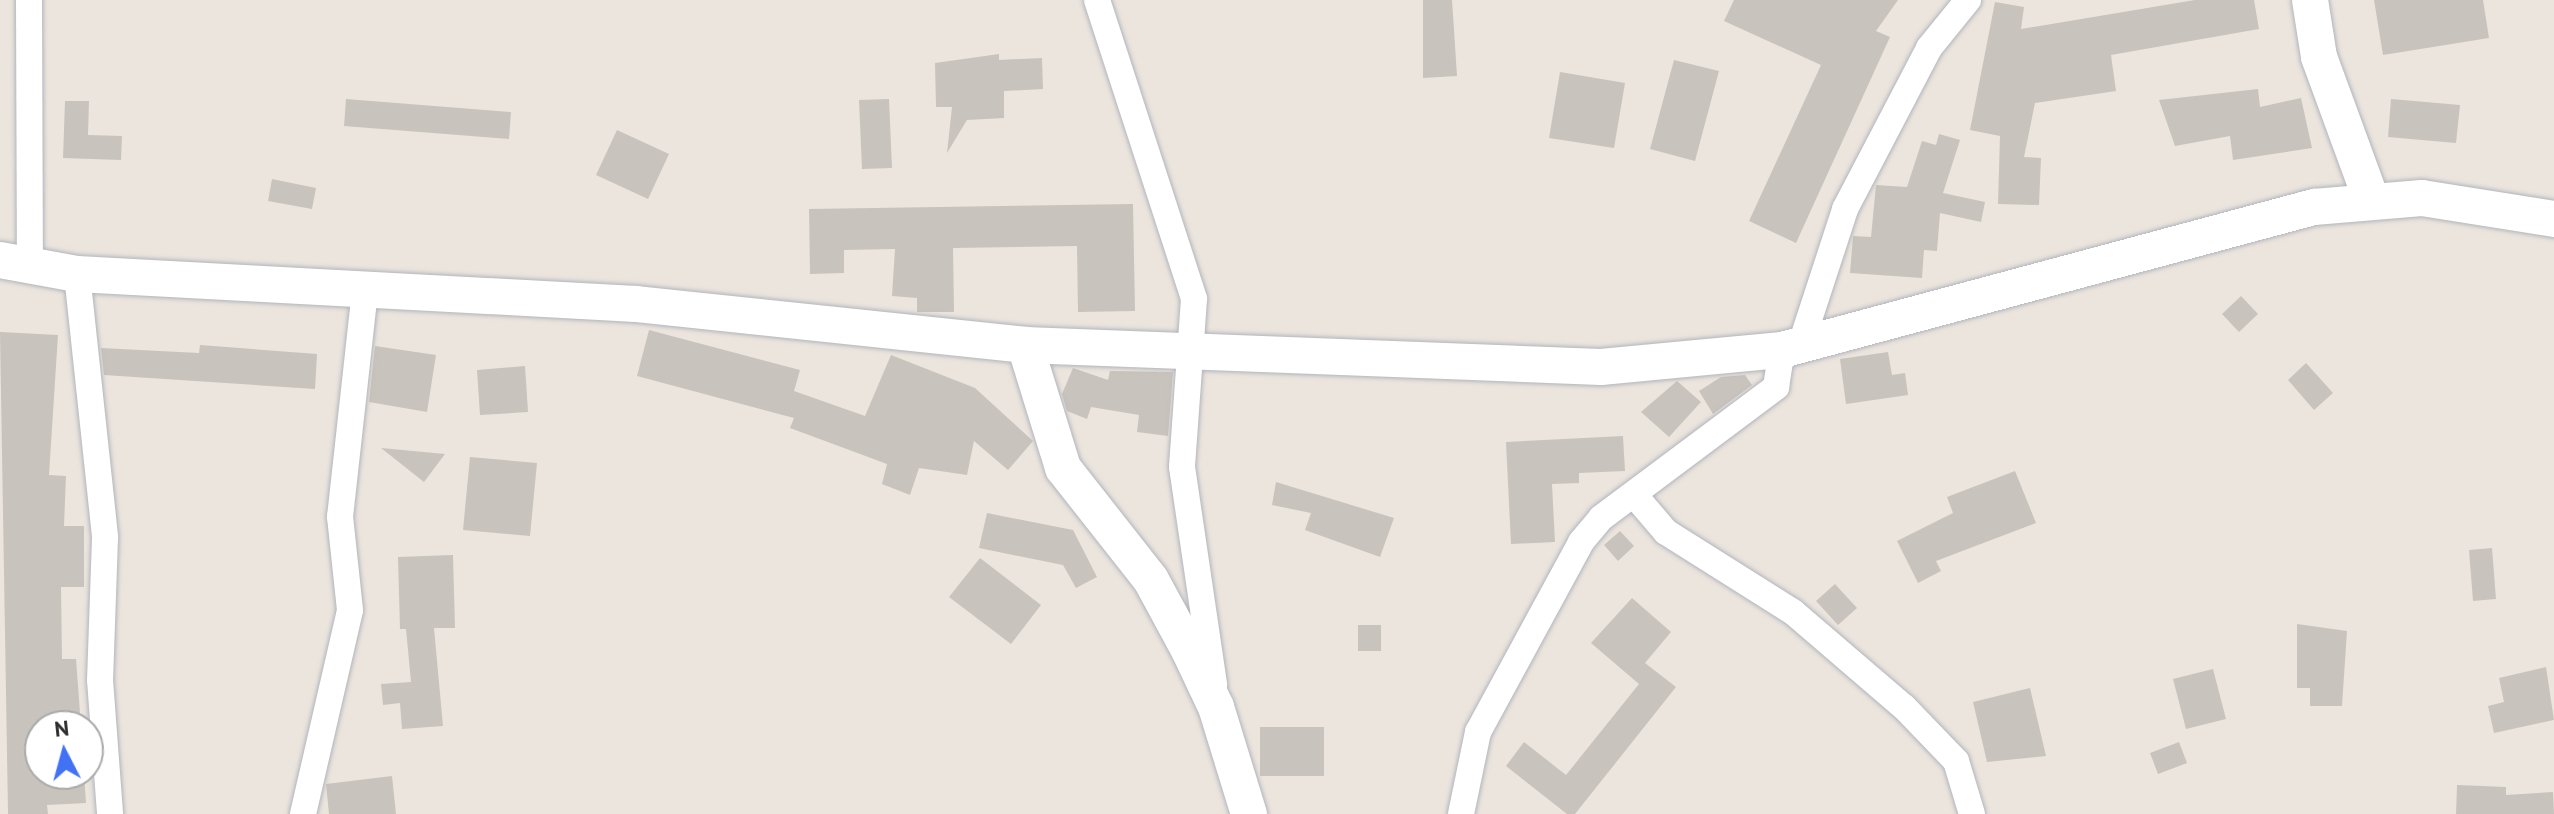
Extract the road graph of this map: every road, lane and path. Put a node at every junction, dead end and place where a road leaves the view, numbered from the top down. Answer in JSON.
{"nodes":[{"id":1,"x":29,"y":0,"type":"edge"},
{"id":2,"x":1097,"y":0,"type":"edge"},
{"id":3,"x":1968,"y":0,"type":"edge"},
{"id":4,"x":2310,"y":0,"type":"edge"},
{"id":5,"x":2371,"y":199,"type":"junction"},
{"id":6,"x":2554,"y":219,"type":"edge"},
{"id":7,"x":15,"y":262,"type":"edge"},
{"id":8,"x":77,"y":274,"type":"junction"},
{"id":9,"x":365,"y":289,"type":"junction"},
{"id":10,"x":1025,"y":345,"type":"junction"},
{"id":11,"x":1792,"y":347,"type":"junction"},
{"id":12,"x":1195,"y":353,"type":"junction"},
{"id":13,"x":1636,"y":497,"type":"junction"},
{"id":14,"x":1216,"y":707,"type":"junction"},
{"id":15,"x":110,"y":814,"type":"edge"},
{"id":16,"x":303,"y":814,"type":"edge"},
{"id":17,"x":1249,"y":814,"type":"edge"},
{"id":18,"x":1461,"y":814,"type":"edge"},
{"id":19,"x":1972,"y":814,"type":"edge"}],
"edges":[{"from":1,"to":7,"type":"street"},
{"from":2,"to":12,"type":"street"},
{"from":3,"to":11,"type":"street"},
{"from":4,"to":5,"type":"street"},
{"from":5,"to":6,"type":"street"},
{"from":5,"to":11,"type":"street"},
{"from":7,"to":8,"type":"street"},
{"from":8,"to":9,"type":"street"},
{"from":8,"to":15,"type":"street"},
{"from":9,"to":10,"type":"street"},
{"from":9,"to":16,"type":"street"},
{"from":10,"to":12,"type":"street"},
{"from":10,"to":14,"type":"street"},
{"from":11,"to":12,"type":"street"},
{"from":11,"to":13,"type":"street"},
{"from":12,"to":14,"type":"street"},
{"from":13,"to":18,"type":"street"},
{"from":13,"to":19,"type":"street"},
{"from":14,"to":17,"type":"street"}]}
